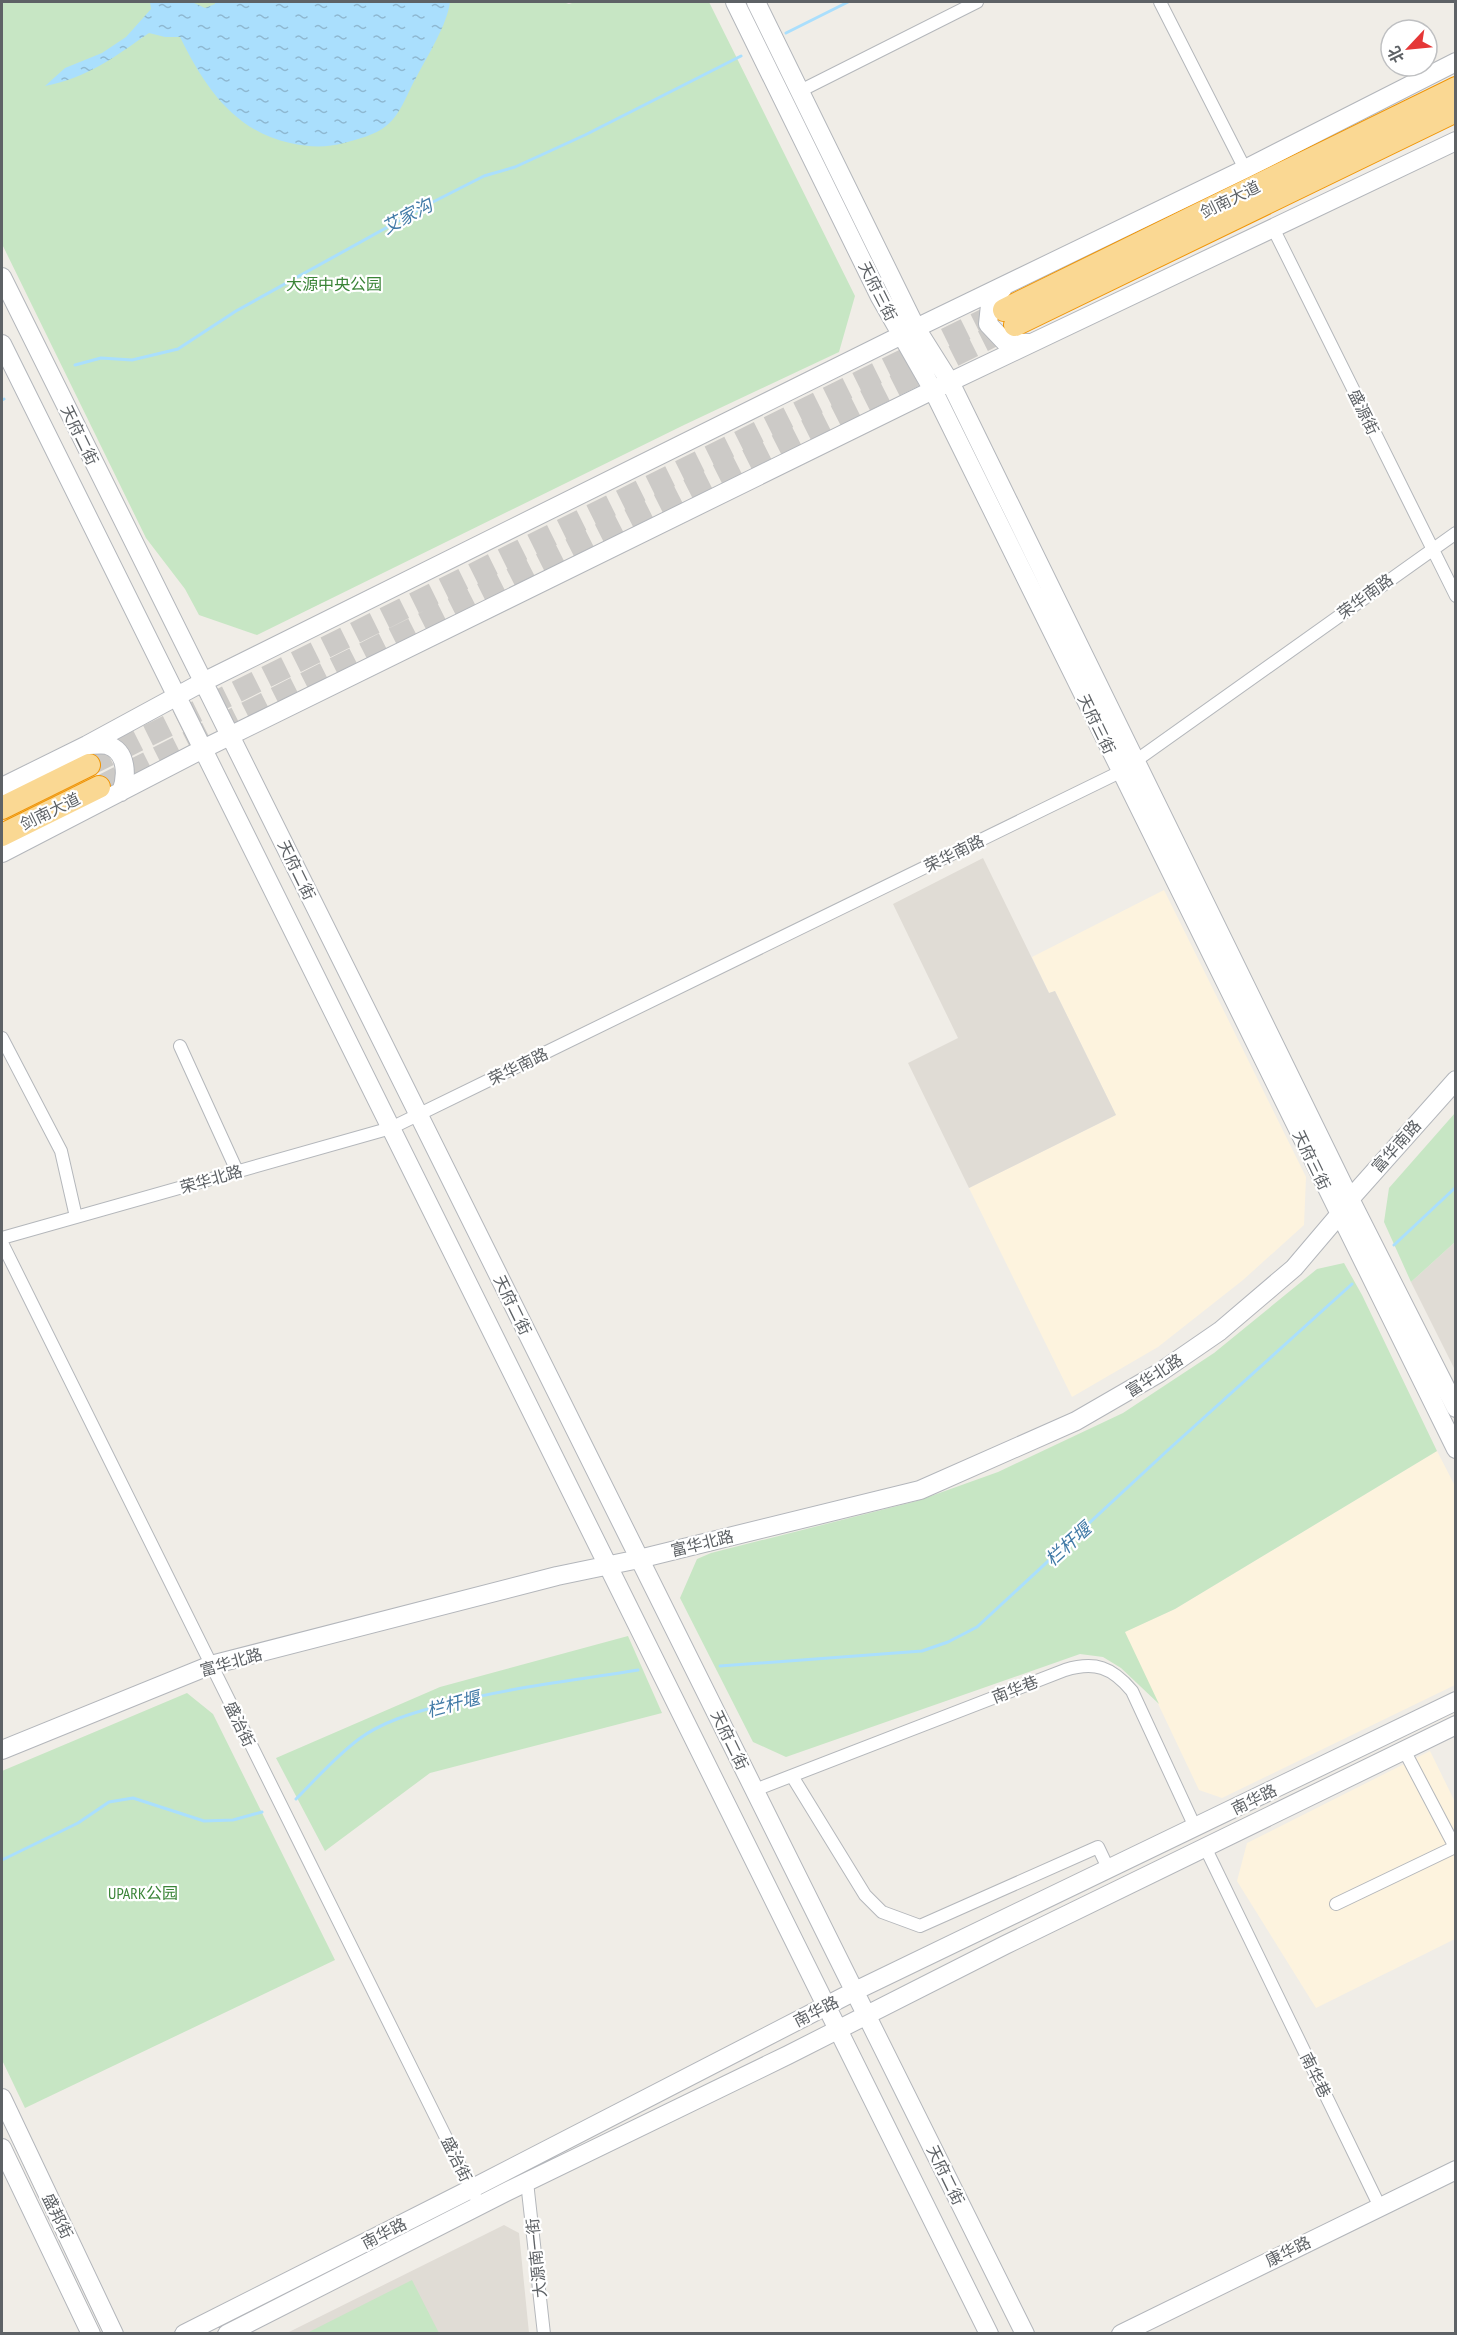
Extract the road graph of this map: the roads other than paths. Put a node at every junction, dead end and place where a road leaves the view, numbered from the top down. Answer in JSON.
{"nodes":[{"id":1,"x":735,"y":2,"type":"edge"},
{"id":2,"x":756,"y":2,"type":"edge"},
{"id":3,"x":977,"y":2,"type":"edge"},
{"id":4,"x":1160,"y":2,"type":"edge"},
{"id":5,"x":1455,"y":62,"type":"edge"},
{"id":6,"x":1455,"y":88,"type":"edge"},
{"id":7,"x":800,"y":91,"type":"junction"},
{"id":8,"x":1455,"y":111,"type":"edge"},
{"id":9,"x":1455,"y":141,"type":"edge"},
{"id":10,"x":1245,"y":169,"type":"junction"},
{"id":11,"x":1273,"y":228,"type":"junction"},
{"id":12,"x":2,"y":277,"type":"edge"},
{"id":13,"x":1006,"y":284,"type":"junction"},
{"id":14,"x":909,"y":333,"type":"junction"},
{"id":15,"x":1032,"y":343,"type":"junction"},
{"id":16,"x":2,"y":344,"type":"edge"},
{"id":17,"x":950,"y":382,"type":"junction"},
{"id":18,"x":933,"y":390,"type":"junction"},
{"id":19,"x":1455,"y":532,"type":"edge"},
{"id":20,"x":1432,"y":549,"type":"junction"},
{"id":21,"x":1455,"y":596,"type":"edge"},
{"id":22,"x":203,"y":682,"type":"junction"},
{"id":23,"x":177,"y":698,"type":"junction"},
{"id":24,"x":230,"y":736,"type":"junction"},
{"id":25,"x":203,"y":749,"type":"junction"},
{"id":26,"x":88,"y":755,"type":"junction"},
{"id":27,"x":1136,"y":762,"type":"junction"},
{"id":28,"x":1120,"y":772,"type":"junction"},
{"id":29,"x":99,"y":787,"type":"tunnel mouth"},
{"id":30,"x":2,"y":788,"type":"edge"},
{"id":31,"x":121,"y":792,"type":"junction"},
{"id":32,"x":2,"y":808,"type":"edge"},
{"id":33,"x":2,"y":835,"type":"edge"},
{"id":34,"x":2,"y":853,"type":"edge"},
{"id":35,"x":2,"y":1038,"type":"edge"},
{"id":36,"x":180,"y":1046,"type":"dead end"},
{"id":37,"x":1455,"y":1080,"type":"edge"},
{"id":38,"x":418,"y":1115,"type":"junction"},
{"id":39,"x":391,"y":1128,"type":"junction"},
{"id":40,"x":237,"y":1171,"type":"junction"},
{"id":41,"x":1350,"y":1198,"type":"junction"},
{"id":42,"x":1339,"y":1215,"type":"junction"},
{"id":43,"x":76,"y":1217,"type":"junction"},
{"id":44,"x":2,"y":1238,"type":"edge"},
{"id":45,"x":1363,"y":1241,"type":"junction"},
{"id":46,"x":2,"y":1243,"type":"edge"},
{"id":47,"x":1455,"y":1408,"type":"edge"},
{"id":48,"x":1455,"y":1449,"type":"edge"},
{"id":49,"x":639,"y":1559,"type":"junction"},
{"id":50,"x":608,"y":1566,"type":"junction"},
{"id":51,"x":211,"y":1665,"type":"junction"},
{"id":52,"x":1455,"y":1701,"type":"edge"},
{"id":53,"x":1455,"y":1725,"type":"edge"},
{"id":54,"x":2,"y":1750,"type":"edge"},
{"id":55,"x":1404,"y":1750,"type":"junction"},
{"id":56,"x":792,"y":1776,"type":"junction"},
{"id":57,"x":754,"y":1790,"type":"junction"},
{"id":58,"x":1195,"y":1827,"type":"junction"},
{"id":59,"x":1205,"y":1847,"type":"junction"},
{"id":60,"x":1108,"y":1868,"type":"junction"},
{"id":61,"x":1336,"y":1904,"type":"dead end"},
{"id":62,"x":855,"y":1991,"type":"junction"},
{"id":63,"x":827,"y":2006,"type":"junction"},
{"id":64,"x":867,"y":2016,"type":"junction"},
{"id":65,"x":839,"y":2030,"type":"junction"},
{"id":66,"x":2,"y":2098,"type":"edge"},
{"id":67,"x":2,"y":2148,"type":"edge"},
{"id":68,"x":1455,"y":2169,"type":"edge"},
{"id":69,"x":527,"y":2181,"type":"junction"},
{"id":70,"x":476,"y":2197,"type":"junction"},
{"id":71,"x":1380,"y":2207,"type":"junction"},
{"id":72,"x":91,"y":2334,"type":"edge"},
{"id":73,"x":114,"y":2334,"type":"edge"},
{"id":74,"x":183,"y":2334,"type":"edge"},
{"id":75,"x":227,"y":2334,"type":"edge"},
{"id":76,"x":544,"y":2334,"type":"edge"},
{"id":77,"x":989,"y":2334,"type":"edge"},
{"id":78,"x":1025,"y":2334,"type":"edge"},
{"id":79,"x":1121,"y":2334,"type":"edge"}],
"edges":[{"from":1,"to":14,"type":"main road","name":"天府三街"},
{"from":2,"to":7,"type":"main road","name":"天府三街"},
{"from":3,"to":7,"type":"street"},
{"from":4,"to":10,"type":"street"},
{"from":5,"to":10,"type":"main road"},
{"from":6,"to":8,"type":"highway","name":"剑南大道"},
{"from":7,"to":14,"type":"main road","name":"天府三街"},
{"from":9,"to":11,"type":"main road"},
{"from":10,"to":13,"type":"main road"},
{"from":11,"to":15,"type":"main road"},
{"from":11,"to":20,"type":"street","name":"盛源街"},
{"from":12,"to":22,"type":"main road","name":"天府二街"},
{"from":13,"to":14,"type":"main road"},
{"from":13,"to":15,"type":"main road"},
{"from":14,"to":17,"type":"main road","name":"天府三街"},
{"from":14,"to":18,"type":"main road","name":"天府三街"},
{"from":14,"to":22,"type":"main road"},
{"from":15,"to":17,"type":"main road"},
{"from":16,"to":23,"type":"main road","name":"天府二街"},
{"from":17,"to":18,"type":"main road"},
{"from":17,"to":27,"type":"main road","name":"天府三街"},
{"from":18,"to":24,"type":"main road"},
{"from":18,"to":28,"type":"main road","name":"天府三街"},
{"from":19,"to":20,"type":"street","name":"荣华南路"},
{"from":20,"to":21,"type":"street","name":"盛源街"},
{"from":20,"to":27,"type":"street","name":"荣华南路"},
{"from":22,"to":23,"type":"main road"},
{"from":22,"to":24,"type":"main road","name":"天府二街"},
{"from":23,"to":25,"type":"main road","name":"天府二街"},
{"from":23,"to":26,"type":"main road"},
{"from":24,"to":25,"type":"main road"},
{"from":24,"to":38,"type":"main road","name":"天府二街"},
{"from":25,"to":31,"type":"main road"},
{"from":25,"to":39,"type":"main road","name":"天府二街"},
{"from":26,"to":30,"type":"main road"},
{"from":26,"to":31,"type":"main road"},
{"from":26,"to":32,"type":"highway","name":"剑南大道"},
{"from":27,"to":28,"type":"street","name":"荣华南路"},
{"from":27,"to":41,"type":"main road","name":"天府三街"},
{"from":28,"to":38,"type":"street","name":"荣华南路"},
{"from":28,"to":42,"type":"main road","name":"天府三街"},
{"from":29,"to":33,"type":"highway","name":"剑南大道"},
{"from":31,"to":34,"type":"main road"},
{"from":35,"to":43,"type":"street"},
{"from":36,"to":40,"type":"street"},
{"from":37,"to":41,"type":"main road","name":"富华南路"},
{"from":38,"to":39,"type":"street","name":"荣华北路"},
{"from":38,"to":49,"type":"main road","name":"天府二街"},
{"from":39,"to":40,"type":"street","name":"荣华北路"},
{"from":39,"to":50,"type":"main road","name":"天府二街"},
{"from":40,"to":43,"type":"street","name":"荣华北路"},
{"from":41,"to":42,"type":"main road","name":"富华南路"},
{"from":41,"to":45,"type":"main road","name":"天府三街"},
{"from":42,"to":45,"type":"main road","name":"天府三街"},
{"from":42,"to":49,"type":"main road","name":"富华北路"},
{"from":43,"to":44,"type":"street","name":"荣华北路"},
{"from":45,"to":47,"type":"main road","name":"天府三街"},
{"from":45,"to":48,"type":"main road","name":"天府三街"},
{"from":46,"to":51,"type":"street","name":"盛治街"},
{"from":49,"to":50,"type":"main road","name":"富华北路"},
{"from":49,"to":57,"type":"main road","name":"天府二街"},
{"from":50,"to":51,"type":"main road","name":"富华北路"},
{"from":50,"to":63,"type":"main road","name":"天府二街"},
{"from":51,"to":54,"type":"main road","name":"富华北路"},
{"from":51,"to":70,"type":"street","name":"盛治街"},
{"from":52,"to":58,"type":"main road","name":"南华路"},
{"from":53,"to":55,"type":"main road","name":"南华路"},
{"from":55,"to":59,"type":"main road","name":"南华路"},
{"from":55,"to":61,"type":"street"},
{"from":56,"to":57,"type":"street","name":"南华巷"},
{"from":56,"to":58,"type":"street","name":"南华巷"},
{"from":56,"to":60,"type":"street"},
{"from":57,"to":62,"type":"main road","name":"天府二街"},
{"from":58,"to":60,"type":"main road","name":"南华路"},
{"from":59,"to":64,"type":"main road","name":"南华路"},
{"from":59,"to":71,"type":"street","name":"南华巷"},
{"from":60,"to":62,"type":"main road","name":"南华路"},
{"from":62,"to":63,"type":"main road","name":"南华路"},
{"from":62,"to":64,"type":"main road","name":"天府二街"},
{"from":63,"to":65,"type":"main road","name":"天府二街"},
{"from":63,"to":70,"type":"main road","name":"南华路"},
{"from":64,"to":65,"type":"main road","name":"南华路"},
{"from":64,"to":78,"type":"main road","name":"天府二街"},
{"from":65,"to":69,"type":"main road","name":"南华路"},
{"from":65,"to":77,"type":"main road","name":"天府二街"},
{"from":66,"to":73,"type":"main road","name":"盛邦街"},
{"from":67,"to":72,"type":"main road","name":"盛邦街"},
{"from":68,"to":71,"type":"main road","name":"康华路"},
{"from":69,"to":70,"type":"main road","name":"南华路"},
{"from":69,"to":76,"type":"street","name":"大源南一街"},
{"from":70,"to":74,"type":"main road","name":"南华路"},
{"from":70,"to":75,"type":"main road","name":"南华路"},
{"from":71,"to":79,"type":"main road","name":"康华路"}]}
